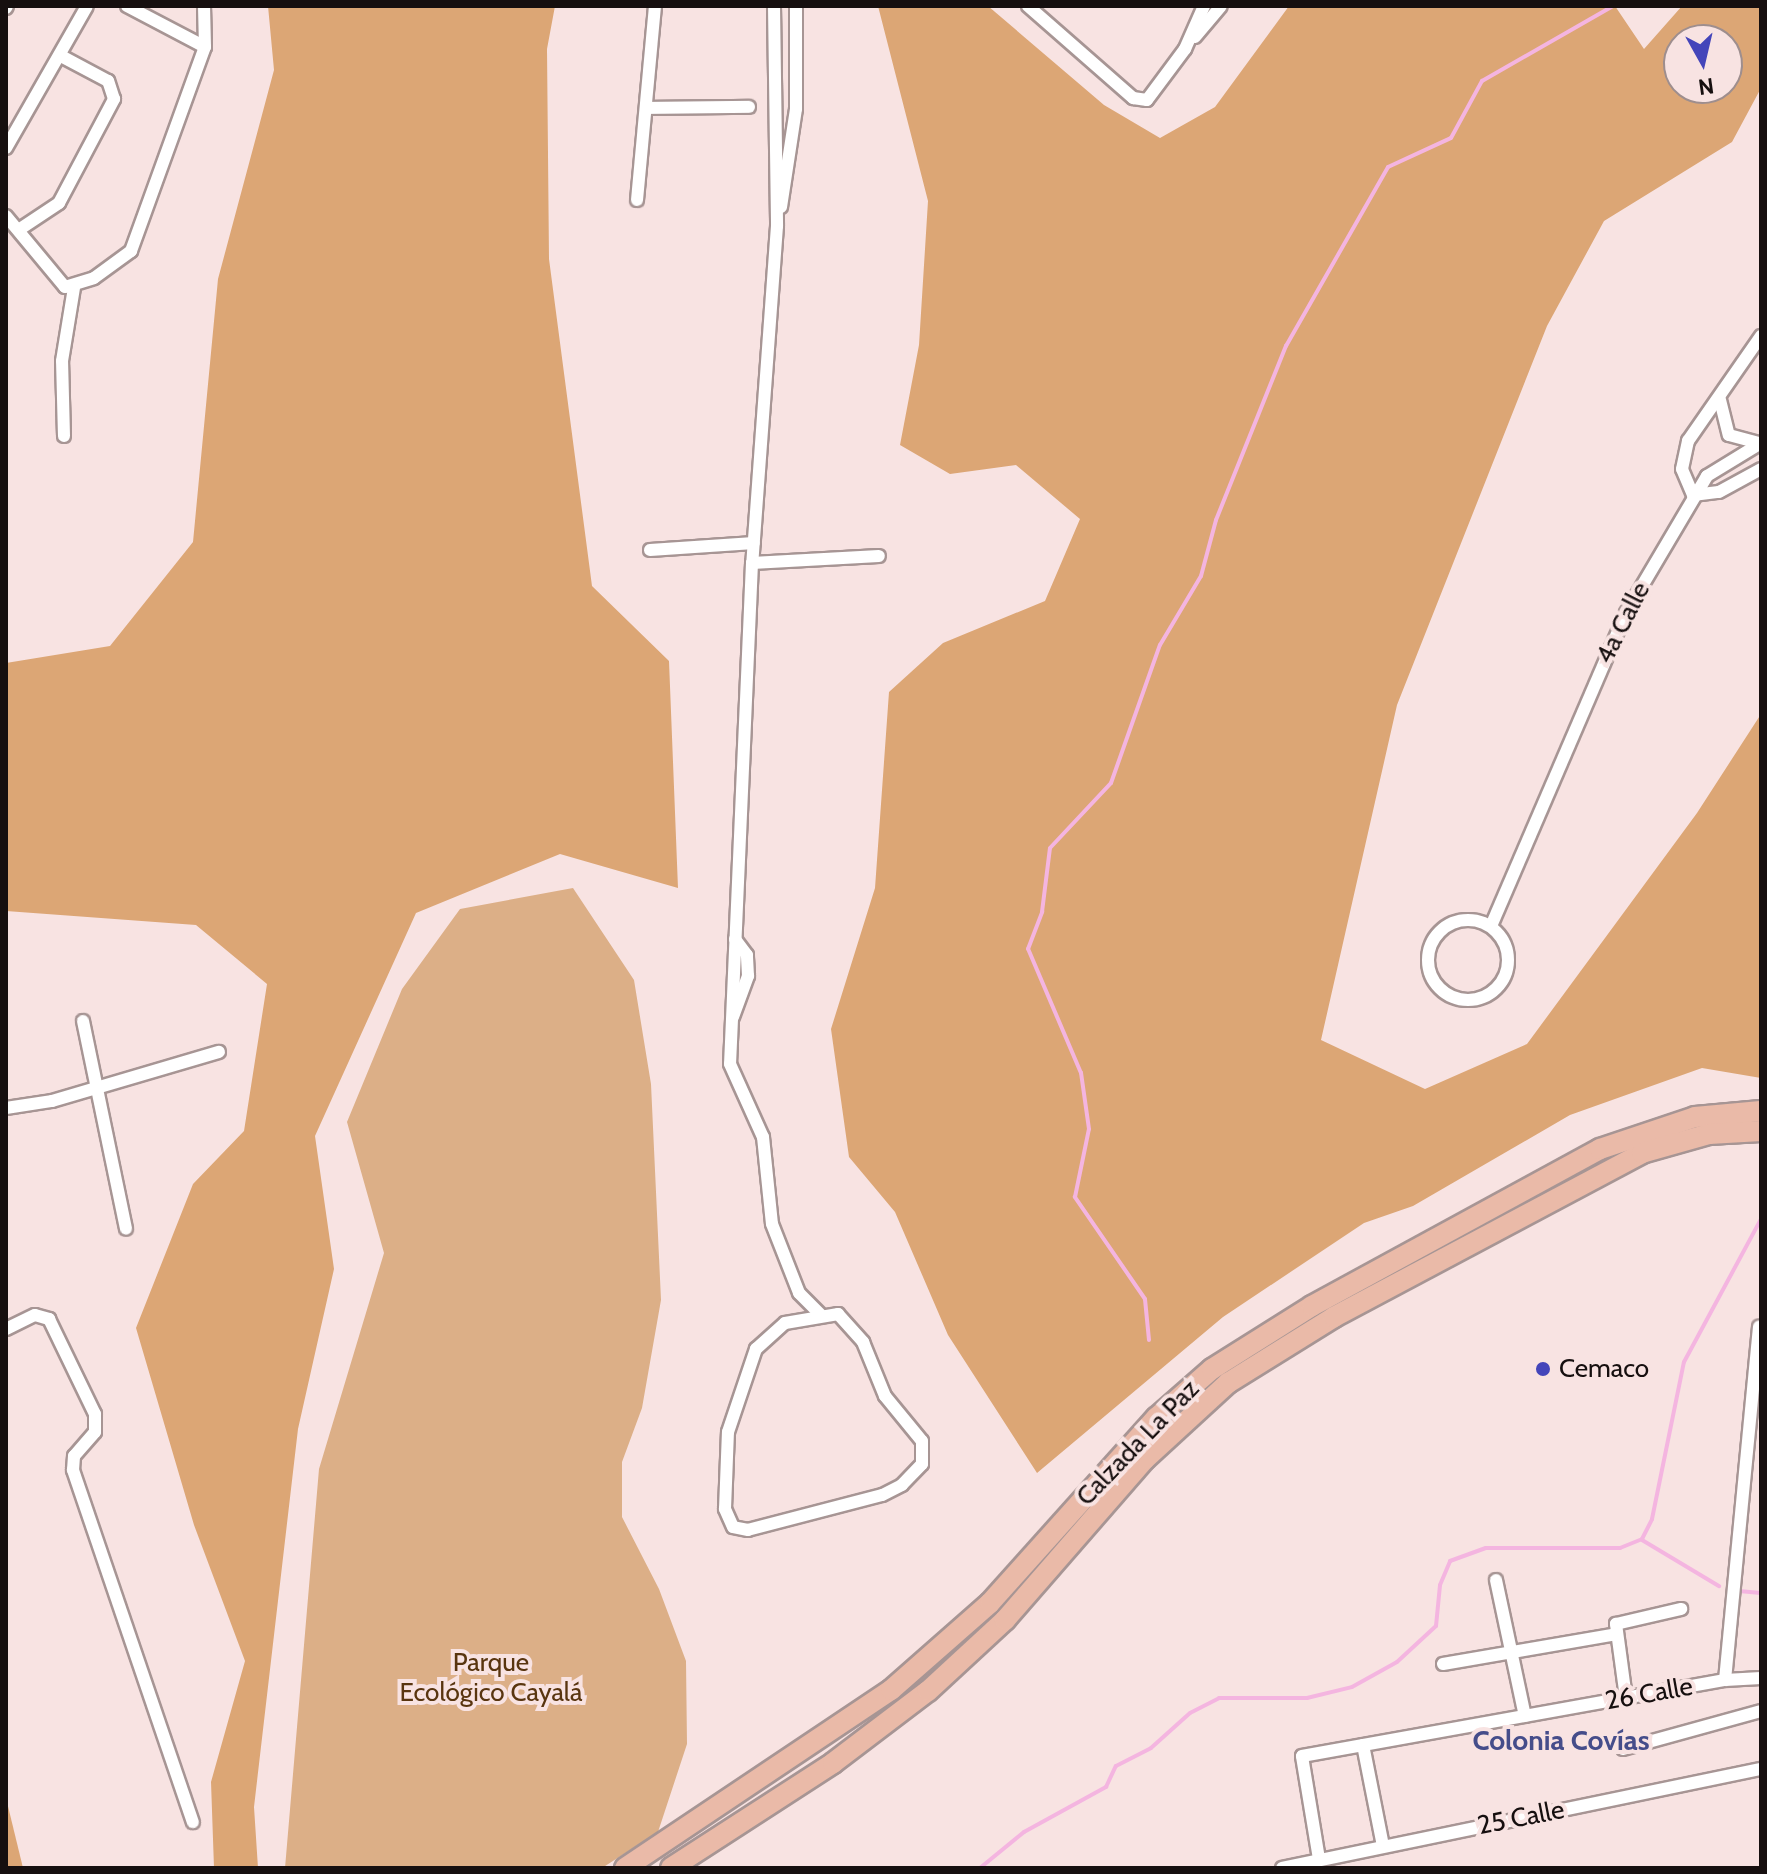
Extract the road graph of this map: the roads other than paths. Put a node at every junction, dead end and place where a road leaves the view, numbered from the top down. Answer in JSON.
{"nodes":[{"id":1,"x":87,"y":6,"type":"edge"},
{"id":2,"x":127,"y":6,"type":"edge"},
{"id":3,"x":204,"y":6,"type":"edge"},
{"id":4,"x":655,"y":6,"type":"edge"},
{"id":5,"x":774,"y":6,"type":"edge"},
{"id":6,"x":796,"y":6,"type":"edge"},
{"id":7,"x":1028,"y":6,"type":"edge"},
{"id":8,"x":1204,"y":6,"type":"edge"},
{"id":9,"x":1221,"y":6,"type":"edge"},
{"id":10,"x":205,"y":47,"type":"junction"},
{"id":11,"x":1185,"y":49,"type":"junction"},
{"id":12,"x":61,"y":56,"type":"junction"},
{"id":13,"x":749,"y":107,"type":"dead end"},
{"id":14,"x":646,"y":108,"type":"junction"},
{"id":15,"x":6,"y":148,"type":"edge"},
{"id":16,"x":637,"y":200,"type":"dead end"},
{"id":17,"x":6,"y":216,"type":"edge"},
{"id":18,"x":777,"y":226,"type":"junction"},
{"id":19,"x":20,"y":229,"type":"junction"},
{"id":20,"x":74,"y":288,"type":"junction"},
{"id":21,"x":1761,"y":336,"type":"edge"},
{"id":22,"x":1720,"y":400,"type":"junction"},
{"id":23,"x":64,"y":436,"type":"dead end"},
{"id":24,"x":1761,"y":443,"type":"edge"},
{"id":25,"x":1761,"y":469,"type":"edge"},
{"id":26,"x":1693,"y":495,"type":"junction"},
{"id":27,"x":754,"y":543,"type":"junction"},
{"id":28,"x":650,"y":550,"type":"dead end"},
{"id":29,"x":879,"y":556,"type":"dead end"},
{"id":30,"x":752,"y":563,"type":"junction"},
{"id":31,"x":1491,"y":926,"type":"junction"},
{"id":32,"x":83,"y":1021,"type":"dead end"},
{"id":33,"x":219,"y":1052,"type":"dead end"},
{"id":34,"x":98,"y":1087,"type":"junction"},
{"id":35,"x":6,"y":1108,"type":"edge"},
{"id":36,"x":1761,"y":1111,"type":"edge"},
{"id":37,"x":1761,"y":1131,"type":"edge"},
{"id":38,"x":126,"y":1229,"type":"dead end"},
{"id":39,"x":799,"y":1293,"type":"junction"},
{"id":40,"x":820,"y":1314,"type":"junction"},
{"id":41,"x":785,"y":1323,"type":"junction"},
{"id":42,"x":1759,"y":1327,"type":"dead end"},
{"id":43,"x":6,"y":1329,"type":"edge"},
{"id":44,"x":1496,"y":1580,"type":"dead end"},
{"id":45,"x":1681,"y":1609,"type":"dead end"},
{"id":46,"x":1616,"y":1634,"type":"junction"},
{"id":47,"x":1509,"y":1654,"type":"junction"},
{"id":48,"x":1443,"y":1664,"type":"dead end"},
{"id":49,"x":1761,"y":1678,"type":"edge"},
{"id":50,"x":1725,"y":1680,"type":"junction"},
{"id":51,"x":1626,"y":1698,"type":"junction"},
{"id":52,"x":1761,"y":1711,"type":"edge"},
{"id":53,"x":1525,"y":1716,"type":"junction"},
{"id":54,"x":1363,"y":1745,"type":"junction"},
{"id":55,"x":1623,"y":1749,"type":"dead end"},
{"id":56,"x":1761,"y":1769,"type":"edge"},
{"id":57,"x":193,"y":1822,"type":"dead end"},
{"id":58,"x":1383,"y":1846,"type":"junction"},
{"id":59,"x":1319,"y":1859,"type":"junction"},
{"id":60,"x":625,"y":1868,"type":"edge"},
{"id":61,"x":671,"y":1868,"type":"edge"},
{"id":62,"x":1282,"y":1868,"type":"edge"}],
"edges":[{"from":1,"to":12,"type":"street"},
{"from":2,"to":10,"type":"street"},
{"from":3,"to":10,"type":"street"},
{"from":4,"to":14,"type":"street"},
{"from":5,"to":18,"type":"street"},
{"from":6,"to":18,"type":"street"},
{"from":7,"to":11,"type":"street"},
{"from":8,"to":11,"type":"street"},
{"from":9,"to":11,"type":"street"},
{"from":10,"to":20,"type":"street"},
{"from":12,"to":15,"type":"street"},
{"from":12,"to":19,"type":"street"},
{"from":13,"to":14,"type":"street"},
{"from":14,"to":16,"type":"street"},
{"from":17,"to":19,"type":"street"},
{"from":18,"to":27,"type":"street"},
{"from":19,"to":20,"type":"street"},
{"from":20,"to":23,"type":"street"},
{"from":21,"to":22,"type":"street"},
{"from":22,"to":24,"type":"street"},
{"from":22,"to":26,"type":"street"},
{"from":24,"to":26,"type":"street","name":"4a Calle"},
{"from":25,"to":26,"type":"street"},
{"from":26,"to":31,"type":"street","name":"4a Calle"},
{"from":27,"to":28,"type":"street"},
{"from":27,"to":30,"type":"street"},
{"from":29,"to":30,"type":"street"},
{"from":30,"to":39,"type":"street"},
{"from":31,"to":31,"type":"street"},
{"from":32,"to":34,"type":"street"},
{"from":33,"to":34,"type":"street"},
{"from":34,"to":35,"type":"street"},
{"from":34,"to":38,"type":"street"},
{"from":36,"to":60,"type":"main road","name":"Calzada La Paz"},
{"from":37,"to":61,"type":"main road","name":"Calzada La Paz"},
{"from":39,"to":40,"type":"street"},
{"from":39,"to":41,"type":"street"},
{"from":40,"to":41,"type":"street"},
{"from":40,"to":41,"type":"street"},
{"from":42,"to":50,"type":"street"},
{"from":43,"to":57,"type":"street"},
{"from":44,"to":47,"type":"street"},
{"from":45,"to":46,"type":"street"},
{"from":46,"to":47,"type":"street"},
{"from":46,"to":51,"type":"street"},
{"from":47,"to":48,"type":"street"},
{"from":47,"to":53,"type":"street"},
{"from":49,"to":50,"type":"street","name":"26 Calle"},
{"from":50,"to":51,"type":"street","name":"26 Calle"},
{"from":51,"to":53,"type":"street","name":"26 Calle"},
{"from":52,"to":55,"type":"street"},
{"from":53,"to":54,"type":"street","name":"26 Calle"},
{"from":54,"to":58,"type":"street"},
{"from":54,"to":59,"type":"street","name":"26 Calle"},
{"from":56,"to":58,"type":"street","name":"25 Calle"},
{"from":58,"to":59,"type":"street","name":"25 Calle"},
{"from":59,"to":62,"type":"street","name":"25 Calle"}]}
